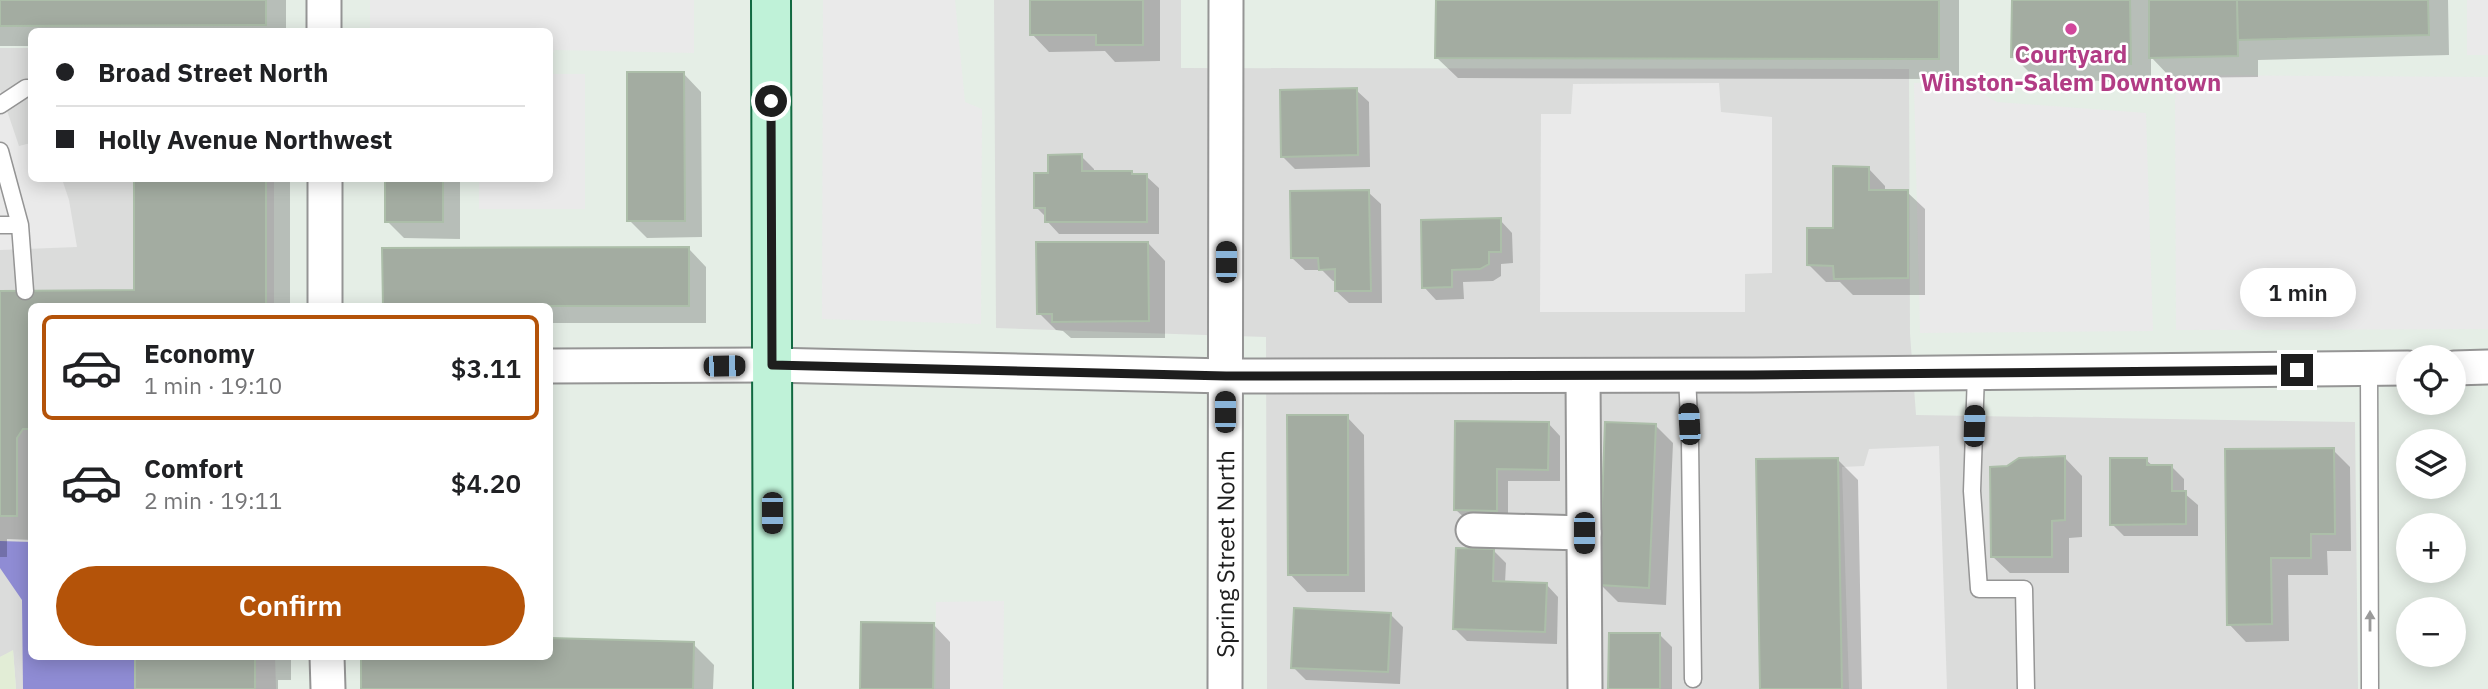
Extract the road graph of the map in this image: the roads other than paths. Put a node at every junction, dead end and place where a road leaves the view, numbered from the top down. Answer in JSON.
{"nodes":[{"id":1,"x":324,"y":0,"type":"edge"},
{"id":2,"x":771,"y":0,"type":"edge"},
{"id":3,"x":1226,"y":0,"type":"edge"},
{"id":4,"x":324,"y":28,"type":"edge"},
{"id":5,"x":28,"y":88,"type":"edge"},
{"id":6,"x":0,"y":105,"type":"edge"},
{"id":7,"x":0,"y":151,"type":"edge"},
{"id":8,"x":325,"y":182,"type":"edge"},
{"id":9,"x":0,"y":225,"type":"edge"},
{"id":10,"x":20,"y":225,"type":"junction"},
{"id":11,"x":25,"y":291,"type":"dead end"},
{"id":12,"x":325,"y":303,"type":"edge"},
{"id":13,"x":772,"y":365,"type":"junction"},
{"id":14,"x":553,"y":366,"type":"edge"},
{"id":15,"x":2488,"y":367,"type":"edge"},
{"id":16,"x":2466,"y":368,"type":"edge"},
{"id":17,"x":2369,"y":369,"type":"junction"},
{"id":18,"x":2396,"y":369,"type":"edge"},
{"id":19,"x":1976,"y":373,"type":"junction"},
{"id":20,"x":1687,"y":375,"type":"junction"},
{"id":21,"x":1226,"y":376,"type":"junction"},
{"id":22,"x":1583,"y":376,"type":"junction"},
{"id":23,"x":1473,"y":530,"type":"dead end"},
{"id":24,"x":1584,"y":533,"type":"junction"},
{"id":25,"x":327,"y":660,"type":"edge"},
{"id":26,"x":1693,"y":679,"type":"dead end"},
{"id":27,"x":328,"y":689,"type":"edge"},
{"id":28,"x":773,"y":689,"type":"edge"},
{"id":29,"x":1225,"y":689,"type":"edge"},
{"id":30,"x":1585,"y":689,"type":"edge"},
{"id":31,"x":2026,"y":689,"type":"edge"},
{"id":32,"x":2370,"y":689,"type":"edge"}],
"edges":[{"from":1,"to":4,"type":"street"},
{"from":2,"to":13,"type":"main road"},
{"from":3,"to":21,"type":"street","name":"Spring Street North"},
{"from":5,"to":6,"type":"lane"},
{"from":7,"to":10,"type":"lane"},
{"from":8,"to":12,"type":"street"},
{"from":9,"to":10,"type":"lane"},
{"from":10,"to":11,"type":"lane"},
{"from":13,"to":14,"type":"street"},
{"from":13,"to":21,"type":"street"},
{"from":13,"to":28,"type":"main road"},
{"from":15,"to":16,"type":"street"},
{"from":17,"to":18,"type":"street"},
{"from":17,"to":19,"type":"street"},
{"from":32,"to":17,"type":"lane","one_way":true},
{"from":19,"to":20,"type":"street"},
{"from":19,"to":31,"type":"lane"},
{"from":20,"to":22,"type":"street"},
{"from":20,"to":26,"type":"lane"},
{"from":21,"to":22,"type":"street"},
{"from":21,"to":29,"type":"street","name":"Spring Street North"},
{"from":22,"to":24,"type":"street"},
{"from":23,"to":24,"type":"street"},
{"from":24,"to":30,"type":"street"},
{"from":25,"to":27,"type":"street"}]}
